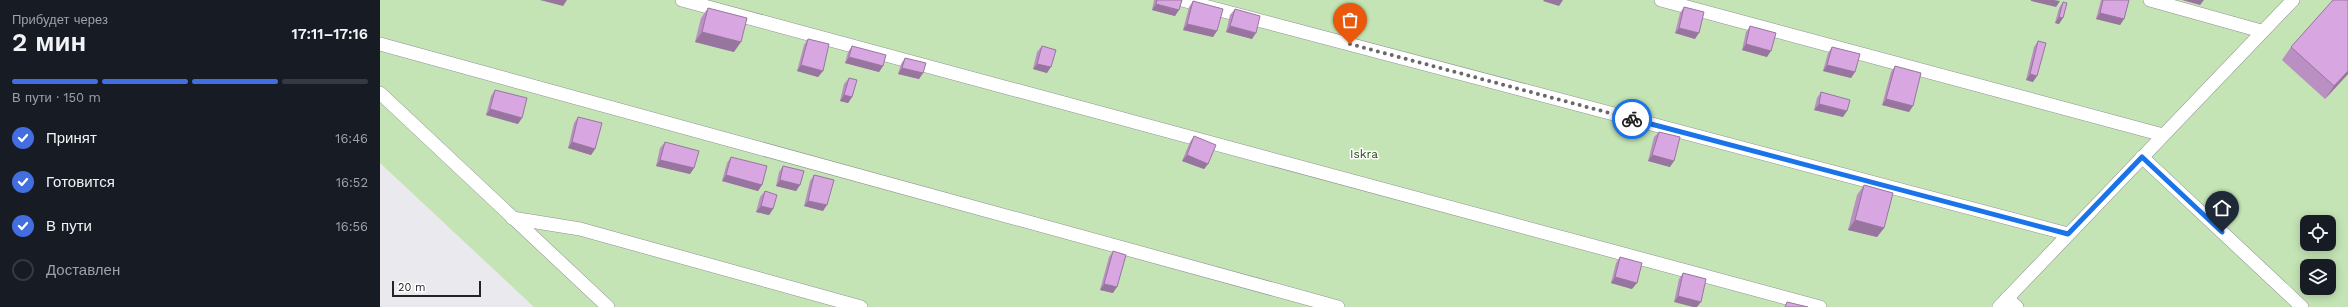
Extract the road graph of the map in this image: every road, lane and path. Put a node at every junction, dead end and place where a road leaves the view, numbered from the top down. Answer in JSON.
{"nodes":[{"id":1,"x":682,"y":0,"type":"edge"},
{"id":2,"x":1182,"y":0,"type":"edge"},
{"id":3,"x":1661,"y":0,"type":"edge"},
{"id":4,"x":2150,"y":0,"type":"edge"},
{"id":5,"x":2293,"y":0,"type":"edge"},
{"id":6,"x":2261,"y":32,"type":"junction"},
{"id":7,"x":380,"y":44,"type":"edge"},
{"id":8,"x":380,"y":93,"type":"edge"},
{"id":9,"x":2163,"y":135,"type":"junction"},
{"id":10,"x":2142,"y":157,"type":"junction"},
{"id":11,"x":512,"y":218,"type":"junction"},
{"id":12,"x":2068,"y":234,"type":"junction"},
{"id":13,"x":2008,"y":304,"type":"edge"},
{"id":14,"x":608,"y":307,"type":"edge"},
{"id":15,"x":861,"y":307,"type":"edge"},
{"id":16,"x":1338,"y":307,"type":"edge"},
{"id":17,"x":1820,"y":307,"type":"edge"},
{"id":18,"x":2302,"y":307,"type":"edge"}],
"edges":[{"from":1,"to":17,"type":"lane"},
{"from":2,"to":12,"type":"lane"},
{"from":3,"to":9,"type":"lane"},
{"from":4,"to":6,"type":"lane"},
{"from":5,"to":6,"type":"lane"},
{"from":6,"to":9,"type":"lane"},
{"from":7,"to":16,"type":"lane"},
{"from":8,"to":11,"type":"lane"},
{"from":9,"to":10,"type":"lane"},
{"from":10,"to":12,"type":"lane"},
{"from":10,"to":18,"type":"lane"},
{"from":11,"to":14,"type":"lane"},
{"from":11,"to":15,"type":"lane"},
{"from":12,"to":13,"type":"lane"}]}
